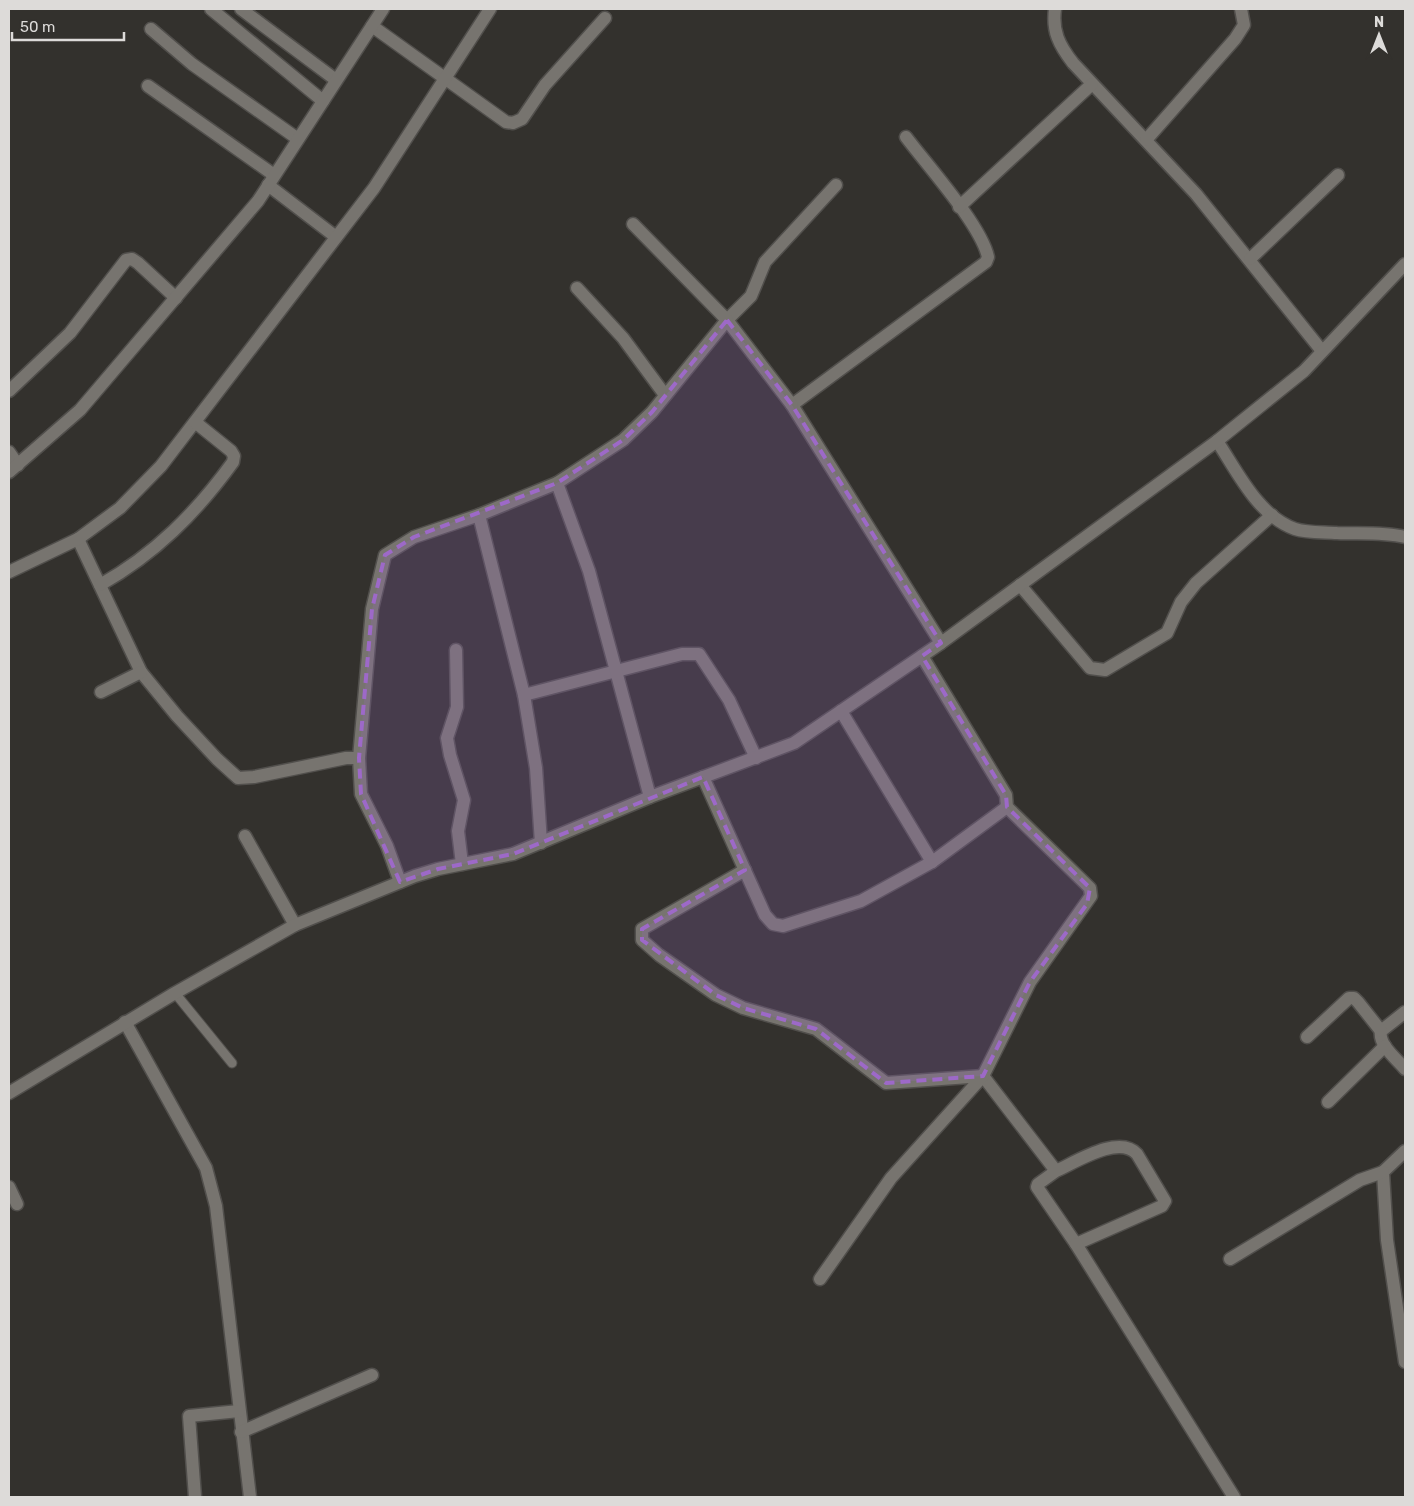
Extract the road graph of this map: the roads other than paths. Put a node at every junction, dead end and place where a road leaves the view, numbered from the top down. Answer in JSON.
{"nodes":[{"id":1,"x":211,"y":9,"type":"edge"},
{"id":2,"x":241,"y":9,"type":"edge"},
{"id":3,"x":383,"y":9,"type":"edge"},
{"id":4,"x":490,"y":9,"type":"edge"},
{"id":5,"x":1055,"y":9,"type":"edge"},
{"id":6,"x":1241,"y":9,"type":"edge"},
{"id":7,"x":605,"y":18,"type":"dead end"},
{"id":8,"x":372,"y":26,"type":"junction"},
{"id":9,"x":151,"y":29,"type":"dead end"},
{"id":10,"x":445,"y":79,"type":"junction"},
{"id":11,"x":336,"y":80,"type":"junction"},
{"id":12,"x":1092,"y":84,"type":"junction"},
{"id":13,"x":148,"y":86,"type":"dead end"},
{"id":14,"x":323,"y":101,"type":"junction"},
{"id":15,"x":906,"y":137,"type":"dead end"},
{"id":16,"x":298,"y":139,"type":"junction"},
{"id":17,"x":1146,"y":140,"type":"junction"},
{"id":18,"x":1338,"y":175,"type":"dead end"},
{"id":19,"x":271,"y":180,"type":"junction"},
{"id":20,"x":836,"y":185,"type":"dead end"},
{"id":21,"x":959,"y":207,"type":"junction"},
{"id":22,"x":633,"y":224,"type":"dead end"},
{"id":23,"x":336,"y":237,"type":"junction"},
{"id":24,"x":1250,"y":260,"type":"junction"},
{"id":25,"x":1405,"y":264,"type":"edge"},
{"id":26,"x":577,"y":288,"type":"dead end"},
{"id":27,"x":176,"y":298,"type":"junction"},
{"id":28,"x":727,"y":320,"type":"junction"},
{"id":29,"x":1322,"y":352,"type":"junction"},
{"id":30,"x":9,"y":391,"type":"edge"},
{"id":31,"x":665,"y":395,"type":"junction"},
{"id":32,"x":792,"y":405,"type":"junction"},
{"id":33,"x":195,"y":422,"type":"junction"},
{"id":34,"x":1217,"y":441,"type":"junction"},
{"id":35,"x":9,"y":452,"type":"edge"},
{"id":36,"x":13,"y":469,"type":"edge"},
{"id":37,"x":557,"y":484,"type":"junction"},
{"id":38,"x":1272,"y":514,"type":"junction"},
{"id":39,"x":479,"y":515,"type":"junction"},
{"id":40,"x":1405,"y":537,"type":"edge"},
{"id":41,"x":78,"y":539,"type":"junction"},
{"id":42,"x":9,"y":572,"type":"edge"},
{"id":43,"x":100,"y":585,"type":"junction"},
{"id":44,"x":1020,"y":585,"type":"junction"},
{"id":45,"x":941,"y":643,"type":"junction"},
{"id":46,"x":456,"y":650,"type":"dead end"},
{"id":47,"x":922,"y":656,"type":"junction"},
{"id":48,"x":141,"y":672,"type":"junction"},
{"id":49,"x":616,"y":673,"type":"junction"},
{"id":50,"x":102,"y":692,"type":"dead end"},
{"id":51,"x":524,"y":695,"type":"junction"},
{"id":52,"x":841,"y":711,"type":"junction"},
{"id":53,"x":359,"y":758,"type":"junction"},
{"id":54,"x":756,"y":758,"type":"junction"},
{"id":55,"x":703,"y":776,"type":"junction"},
{"id":56,"x":650,"y":797,"type":"junction"},
{"id":57,"x":1007,"y":806,"type":"junction"},
{"id":58,"x":245,"y":836,"type":"dead end"},
{"id":59,"x":541,"y":842,"type":"junction"},
{"id":60,"x":932,"y":862,"type":"junction"},
{"id":61,"x":462,"y":864,"type":"junction"},
{"id":62,"x":745,"y":870,"type":"junction"},
{"id":63,"x":400,"y":882,"type":"junction"},
{"id":64,"x":296,"y":925,"type":"junction"},
{"id":65,"x":174,"y":993,"type":"junction"},
{"id":66,"x":1405,"y":1012,"type":"edge"},
{"id":67,"x":125,"y":1022,"type":"junction"},
{"id":68,"x":1381,"y":1031,"type":"junction"},
{"id":69,"x":1307,"y":1037,"type":"dead end"},
{"id":70,"x":1385,"y":1046,"type":"junction"},
{"id":71,"x":232,"y":1063,"type":"dead end"},
{"id":72,"x":1405,"y":1069,"type":"edge"},
{"id":73,"x":982,"y":1076,"type":"junction"},
{"id":74,"x":9,"y":1093,"type":"edge"},
{"id":75,"x":1328,"y":1102,"type":"dead end"},
{"id":76,"x":1405,"y":1151,"type":"edge"},
{"id":77,"x":1056,"y":1171,"type":"junction"},
{"id":78,"x":1382,"y":1172,"type":"junction"},
{"id":79,"x":9,"y":1187,"type":"edge"},
{"id":80,"x":17,"y":1204,"type":"dead end"},
{"id":81,"x":1076,"y":1244,"type":"junction"},
{"id":82,"x":1230,"y":1259,"type":"dead end"},
{"id":83,"x":820,"y":1279,"type":"dead end"},
{"id":84,"x":1404,"y":1346,"type":"edge"},
{"id":85,"x":1405,"y":1362,"type":"edge"},
{"id":86,"x":372,"y":1376,"type":"dead end"},
{"id":87,"x":239,"y":1411,"type":"junction"},
{"id":88,"x":241,"y":1432,"type":"junction"},
{"id":89,"x":195,"y":1497,"type":"edge"},
{"id":90,"x":250,"y":1497,"type":"edge"},
{"id":91,"x":1234,"y":1497,"type":"edge"}],
"edges":[{"from":1,"to":14,"type":"street"},
{"from":2,"to":11,"type":"street"},
{"from":3,"to":8,"type":"street"},
{"from":4,"to":10,"type":"street"},
{"from":5,"to":12,"type":"street"},
{"from":6,"to":17,"type":"street"},
{"from":7,"to":10,"type":"street"},
{"from":8,"to":10,"type":"street"},
{"from":8,"to":11,"type":"street"},
{"from":9,"to":16,"type":"street"},
{"from":10,"to":23,"type":"street"},
{"from":11,"to":14,"type":"street"},
{"from":12,"to":17,"type":"street"},
{"from":12,"to":21,"type":"street"},
{"from":13,"to":19,"type":"street"},
{"from":14,"to":16,"type":"street"},
{"from":15,"to":21,"type":"street"},
{"from":16,"to":19,"type":"street"},
{"from":17,"to":24,"type":"street"},
{"from":18,"to":24,"type":"street"},
{"from":19,"to":23,"type":"street"},
{"from":19,"to":27,"type":"street"},
{"from":20,"to":28,"type":"street"},
{"from":21,"to":32,"type":"street"},
{"from":22,"to":28,"type":"street"},
{"from":23,"to":33,"type":"street"},
{"from":24,"to":29,"type":"street"},
{"from":25,"to":29,"type":"street"},
{"from":26,"to":31,"type":"street"},
{"from":27,"to":30,"type":"street"},
{"from":27,"to":36,"type":"street"},
{"from":28,"to":31,"type":"street"},
{"from":28,"to":32,"type":"street"},
{"from":29,"to":34,"type":"street"},
{"from":31,"to":37,"type":"street"},
{"from":32,"to":45,"type":"street"},
{"from":33,"to":41,"type":"street"},
{"from":33,"to":43,"type":"street"},
{"from":34,"to":38,"type":"street"},
{"from":34,"to":44,"type":"street"},
{"from":35,"to":36,"type":"street"},
{"from":37,"to":39,"type":"street"},
{"from":37,"to":49,"type":"street"},
{"from":38,"to":40,"type":"street"},
{"from":38,"to":44,"type":"street"},
{"from":39,"to":51,"type":"street"},
{"from":39,"to":53,"type":"street"},
{"from":41,"to":42,"type":"street"},
{"from":41,"to":43,"type":"street"},
{"from":43,"to":48,"type":"street"},
{"from":44,"to":45,"type":"street"},
{"from":45,"to":47,"type":"street"},
{"from":46,"to":61,"type":"street"},
{"from":47,"to":52,"type":"street"},
{"from":47,"to":57,"type":"street"},
{"from":48,"to":50,"type":"street"},
{"from":48,"to":53,"type":"street"},
{"from":49,"to":51,"type":"street"},
{"from":49,"to":54,"type":"street"},
{"from":49,"to":56,"type":"street"},
{"from":51,"to":59,"type":"street"},
{"from":52,"to":54,"type":"street"},
{"from":52,"to":60,"type":"street"},
{"from":53,"to":63,"type":"street"},
{"from":54,"to":55,"type":"street"},
{"from":55,"to":56,"type":"street"},
{"from":55,"to":62,"type":"street"},
{"from":56,"to":59,"type":"street"},
{"from":57,"to":60,"type":"street"},
{"from":57,"to":73,"type":"street"},
{"from":58,"to":64,"type":"street"},
{"from":59,"to":61,"type":"street"},
{"from":60,"to":62,"type":"street"},
{"from":61,"to":63,"type":"street"},
{"from":62,"to":73,"type":"street"},
{"from":63,"to":64,"type":"street"},
{"from":64,"to":65,"type":"street"},
{"from":65,"to":67,"type":"street"},
{"from":65,"to":71,"type":"lane"},
{"from":66,"to":68,"type":"street"},
{"from":67,"to":74,"type":"street"},
{"from":67,"to":87,"type":"street"},
{"from":68,"to":69,"type":"street"},
{"from":68,"to":70,"type":"street"},
{"from":70,"to":72,"type":"street"},
{"from":70,"to":75,"type":"street"},
{"from":73,"to":77,"type":"street"},
{"from":73,"to":83,"type":"street"},
{"from":76,"to":78,"type":"street"},
{"from":77,"to":81,"type":"street"},
{"from":77,"to":81,"type":"street"},
{"from":78,"to":82,"type":"street"},
{"from":78,"to":84,"type":"street"},
{"from":79,"to":80,"type":"street"},
{"from":81,"to":91,"type":"street"},
{"from":84,"to":85,"type":"street"},
{"from":86,"to":88,"type":"street"},
{"from":87,"to":88,"type":"street"},
{"from":87,"to":89,"type":"street"},
{"from":88,"to":90,"type":"street"}]}
